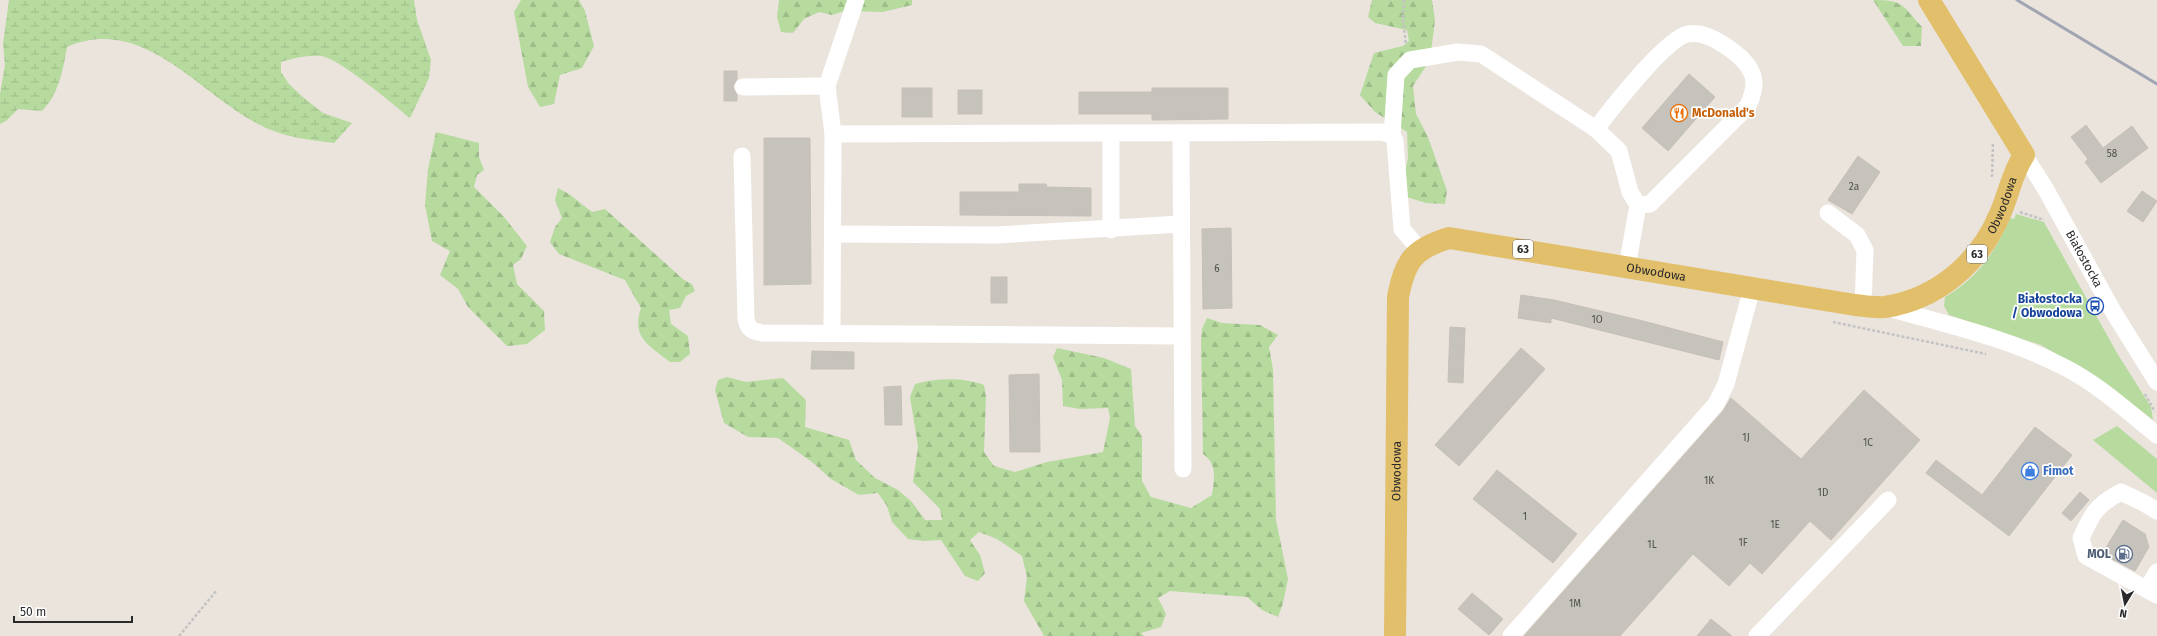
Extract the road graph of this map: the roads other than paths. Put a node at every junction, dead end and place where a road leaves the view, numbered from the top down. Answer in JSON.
{"nodes":[{"id":1,"x":856,"y":0,"type":"edge"},
{"id":2,"x":1929,"y":0,"type":"edge"},
{"id":3,"x":827,"y":86,"type":"junction"},
{"id":4,"x":743,"y":87,"type":"dead end"},
{"id":5,"x":1596,"y":129,"type":"junction"},
{"id":6,"x":1111,"y":133,"type":"junction"},
{"id":7,"x":833,"y":134,"type":"junction"},
{"id":8,"x":1181,"y":134,"type":"junction"},
{"id":9,"x":1392,"y":135,"type":"junction"},
{"id":10,"x":2024,"y":155,"type":"junction"},
{"id":11,"x":742,"y":156,"type":"dead end"},
{"id":12,"x":1638,"y":205,"type":"junction"},
{"id":13,"x":1828,"y":213,"type":"dead end"},
{"id":14,"x":1181,"y":224,"type":"junction"},
{"id":15,"x":1111,"y":230,"type":"junction"},
{"id":16,"x":833,"y":234,"type":"junction"},
{"id":17,"x":1420,"y":250,"type":"junction"},
{"id":18,"x":1627,"y":267,"type":"junction"},
{"id":19,"x":1752,"y":288,"type":"junction"},
{"id":20,"x":1873,"y":306,"type":"junction"},
{"id":21,"x":832,"y":333,"type":"junction"},
{"id":22,"x":1182,"y":336,"type":"junction"},
{"id":23,"x":2150,"y":385,"type":"edge"},
{"id":24,"x":2157,"y":435,"type":"edge"},
{"id":25,"x":1183,"y":469,"type":"dead end"},
{"id":26,"x":1888,"y":500,"type":"dead end"},
{"id":27,"x":2157,"y":511,"type":"edge"},
{"id":28,"x":2157,"y":572,"type":"edge"},
{"id":29,"x":2152,"y":592,"type":"edge"},
{"id":30,"x":1395,"y":636,"type":"edge"},
{"id":31,"x":1511,"y":636,"type":"edge"},
{"id":32,"x":1757,"y":636,"type":"edge"}],
"edges":[{"from":1,"to":3,"type":"street"},
{"from":2,"to":10,"type":"main road"},
{"from":3,"to":4,"type":"street"},
{"from":3,"to":7,"type":"street"},
{"from":5,"to":9,"type":"street"},
{"from":5,"to":12,"type":"street"},
{"from":5,"to":12,"type":"street"},
{"from":6,"to":7,"type":"street"},
{"from":6,"to":8,"type":"street"},
{"from":6,"to":15,"type":"street"},
{"from":7,"to":16,"type":"street"},
{"from":8,"to":9,"type":"street"},
{"from":8,"to":14,"type":"street"},
{"from":9,"to":17,"type":"street"},
{"from":10,"to":20,"type":"main road","name":"Obwodowa","number":"63"},
{"from":10,"to":23,"type":"street","name":"Białostocka"},
{"from":11,"to":21,"type":"street"},
{"from":12,"to":18,"type":"street"},
{"from":13,"to":20,"type":"street"},
{"from":14,"to":15,"type":"street"},
{"from":14,"to":22,"type":"street"},
{"from":15,"to":16,"type":"street"},
{"from":16,"to":21,"type":"street"},
{"from":17,"to":18,"type":"main road","name":"Obwodowa","number":"63"},
{"from":17,"to":30,"type":"main road","name":"Obwodowa","number":"63"},
{"from":18,"to":19,"type":"main road","name":"Obwodowa","number":"63"},
{"from":19,"to":20,"type":"main road","name":"Obwodowa","number":"63"},
{"from":19,"to":31,"type":"street"},
{"from":20,"to":24,"type":"street"},
{"from":21,"to":22,"type":"street"},
{"from":22,"to":25,"type":"street"},
{"from":26,"to":32,"type":"street"},
{"from":27,"to":29,"type":"street"},
{"from":28,"to":29,"type":"street"}]}
